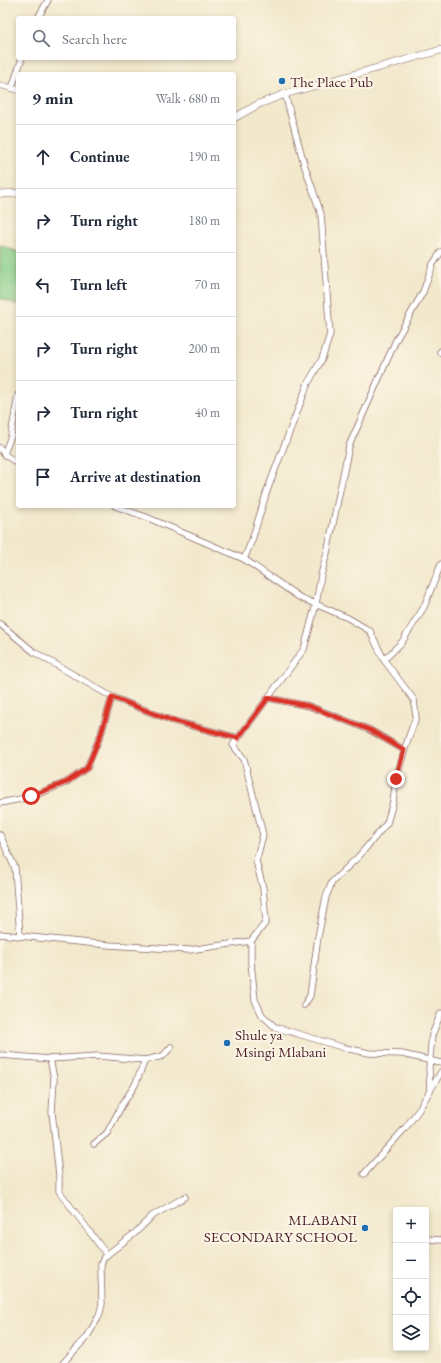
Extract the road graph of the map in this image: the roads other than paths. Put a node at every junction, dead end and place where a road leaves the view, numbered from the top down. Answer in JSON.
{"nodes":[{"id":1,"x":48,"y":0,"type":"edge"},
{"id":2,"x":39,"y":16,"type":"edge"},
{"id":3,"x":441,"y":50,"type":"edge"},
{"id":4,"x":21,"y":60,"type":"edge"},
{"id":5,"x":17,"y":72,"type":"edge"},
{"id":6,"x":16,"y":76,"type":"edge"},
{"id":7,"x":0,"y":85,"type":"edge"},
{"id":8,"x":12,"y":88,"type":"junction"},
{"id":9,"x":16,"y":89,"type":"edge"},
{"id":10,"x":285,"y":94,"type":"junction"},
{"id":11,"x":236,"y":116,"type":"edge"},
{"id":12,"x":16,"y":193,"type":"edge"},
{"id":13,"x":0,"y":194,"type":"edge"},
{"id":14,"x":441,"y":252,"type":"edge"},
{"id":15,"x":16,"y":407,"type":"edge"},
{"id":16,"x":0,"y":448,"type":"edge"},
{"id":17,"x":4,"y":454,"type":"junction"},
{"id":18,"x":16,"y":463,"type":"edge"},
{"id":19,"x":121,"y":508,"type":"edge"},
{"id":20,"x":244,"y":559,"type":"junction"},
{"id":21,"x":441,"y":564,"type":"edge"},
{"id":22,"x":316,"y":604,"type":"junction"},
{"id":23,"x":0,"y":624,"type":"edge"},
{"id":24,"x":384,"y":660,"type":"junction"},
{"id":25,"x":112,"y":697,"type":"junction"},
{"id":26,"x":268,"y":698,"type":"junction"},
{"id":27,"x":238,"y":738,"type":"junction"},
{"id":28,"x":404,"y":750,"type":"junction"},
{"id":29,"x":0,"y":803,"type":"edge"},
{"id":30,"x":0,"y":835,"type":"edge"},
{"id":31,"x":0,"y":934,"type":"edge"},
{"id":32,"x":20,"y":936,"type":"junction"},
{"id":33,"x":251,"y":941,"type":"junction"},
{"id":34,"x":304,"y":1005,"type":"dead end"},
{"id":35,"x":441,"y":1013,"type":"edge"},
{"id":36,"x":171,"y":1047,"type":"dead end"},
{"id":37,"x":0,"y":1055,"type":"edge"},
{"id":38,"x":50,"y":1059,"type":"junction"},
{"id":39,"x":145,"y":1060,"type":"junction"},
{"id":40,"x":430,"y":1060,"type":"junction"},
{"id":41,"x":441,"y":1063,"type":"edge"},
{"id":42,"x":441,"y":1072,"type":"edge"},
{"id":43,"x":430,"y":1090,"type":"junction"},
{"id":44,"x":94,"y":1144,"type":"dead end"},
{"id":45,"x":364,"y":1174,"type":"dead end"},
{"id":46,"x":185,"y":1197,"type":"dead end"},
{"id":47,"x":429,"y":1239,"type":"edge"},
{"id":48,"x":441,"y":1240,"type":"edge"},
{"id":49,"x":107,"y":1255,"type":"junction"},
{"id":50,"x":63,"y":1363,"type":"edge"}],
"edges":[{"from":1,"to":2,"type":"street"},
{"from":3,"to":10,"type":"main road"},
{"from":4,"to":5,"type":"street"},
{"from":6,"to":8,"type":"street"},
{"from":7,"to":8,"type":"street"},
{"from":8,"to":9,"type":"street"},
{"from":10,"to":11,"type":"main road"},
{"from":10,"to":20,"type":"street"},
{"from":12,"to":13,"type":"main road"},
{"from":14,"to":22,"type":"street"},
{"from":15,"to":17,"type":"street"},
{"from":16,"to":17,"type":"street"},
{"from":17,"to":18,"type":"street"},
{"from":19,"to":20,"type":"street"},
{"from":20,"to":22,"type":"street"},
{"from":21,"to":24,"type":"street"},
{"from":22,"to":24,"type":"street"},
{"from":22,"to":26,"type":"street"},
{"from":23,"to":25,"type":"street"},
{"from":24,"to":28,"type":"street"},
{"from":25,"to":27,"type":"street"},
{"from":25,"to":29,"type":"street"},
{"from":26,"to":27,"type":"street"},
{"from":26,"to":28,"type":"street"},
{"from":27,"to":33,"type":"street"},
{"from":28,"to":34,"type":"street"},
{"from":30,"to":32,"type":"street"},
{"from":31,"to":32,"type":"street"},
{"from":32,"to":33,"type":"street"},
{"from":33,"to":40,"type":"street"},
{"from":35,"to":40,"type":"street"},
{"from":36,"to":39,"type":"street"},
{"from":37,"to":38,"type":"street"},
{"from":38,"to":39,"type":"street"},
{"from":38,"to":49,"type":"street"},
{"from":39,"to":44,"type":"street"},
{"from":40,"to":41,"type":"street"},
{"from":40,"to":43,"type":"street"},
{"from":42,"to":43,"type":"street"},
{"from":43,"to":45,"type":"street"},
{"from":46,"to":49,"type":"street"},
{"from":47,"to":48,"type":"street"},
{"from":49,"to":50,"type":"street"}]}
